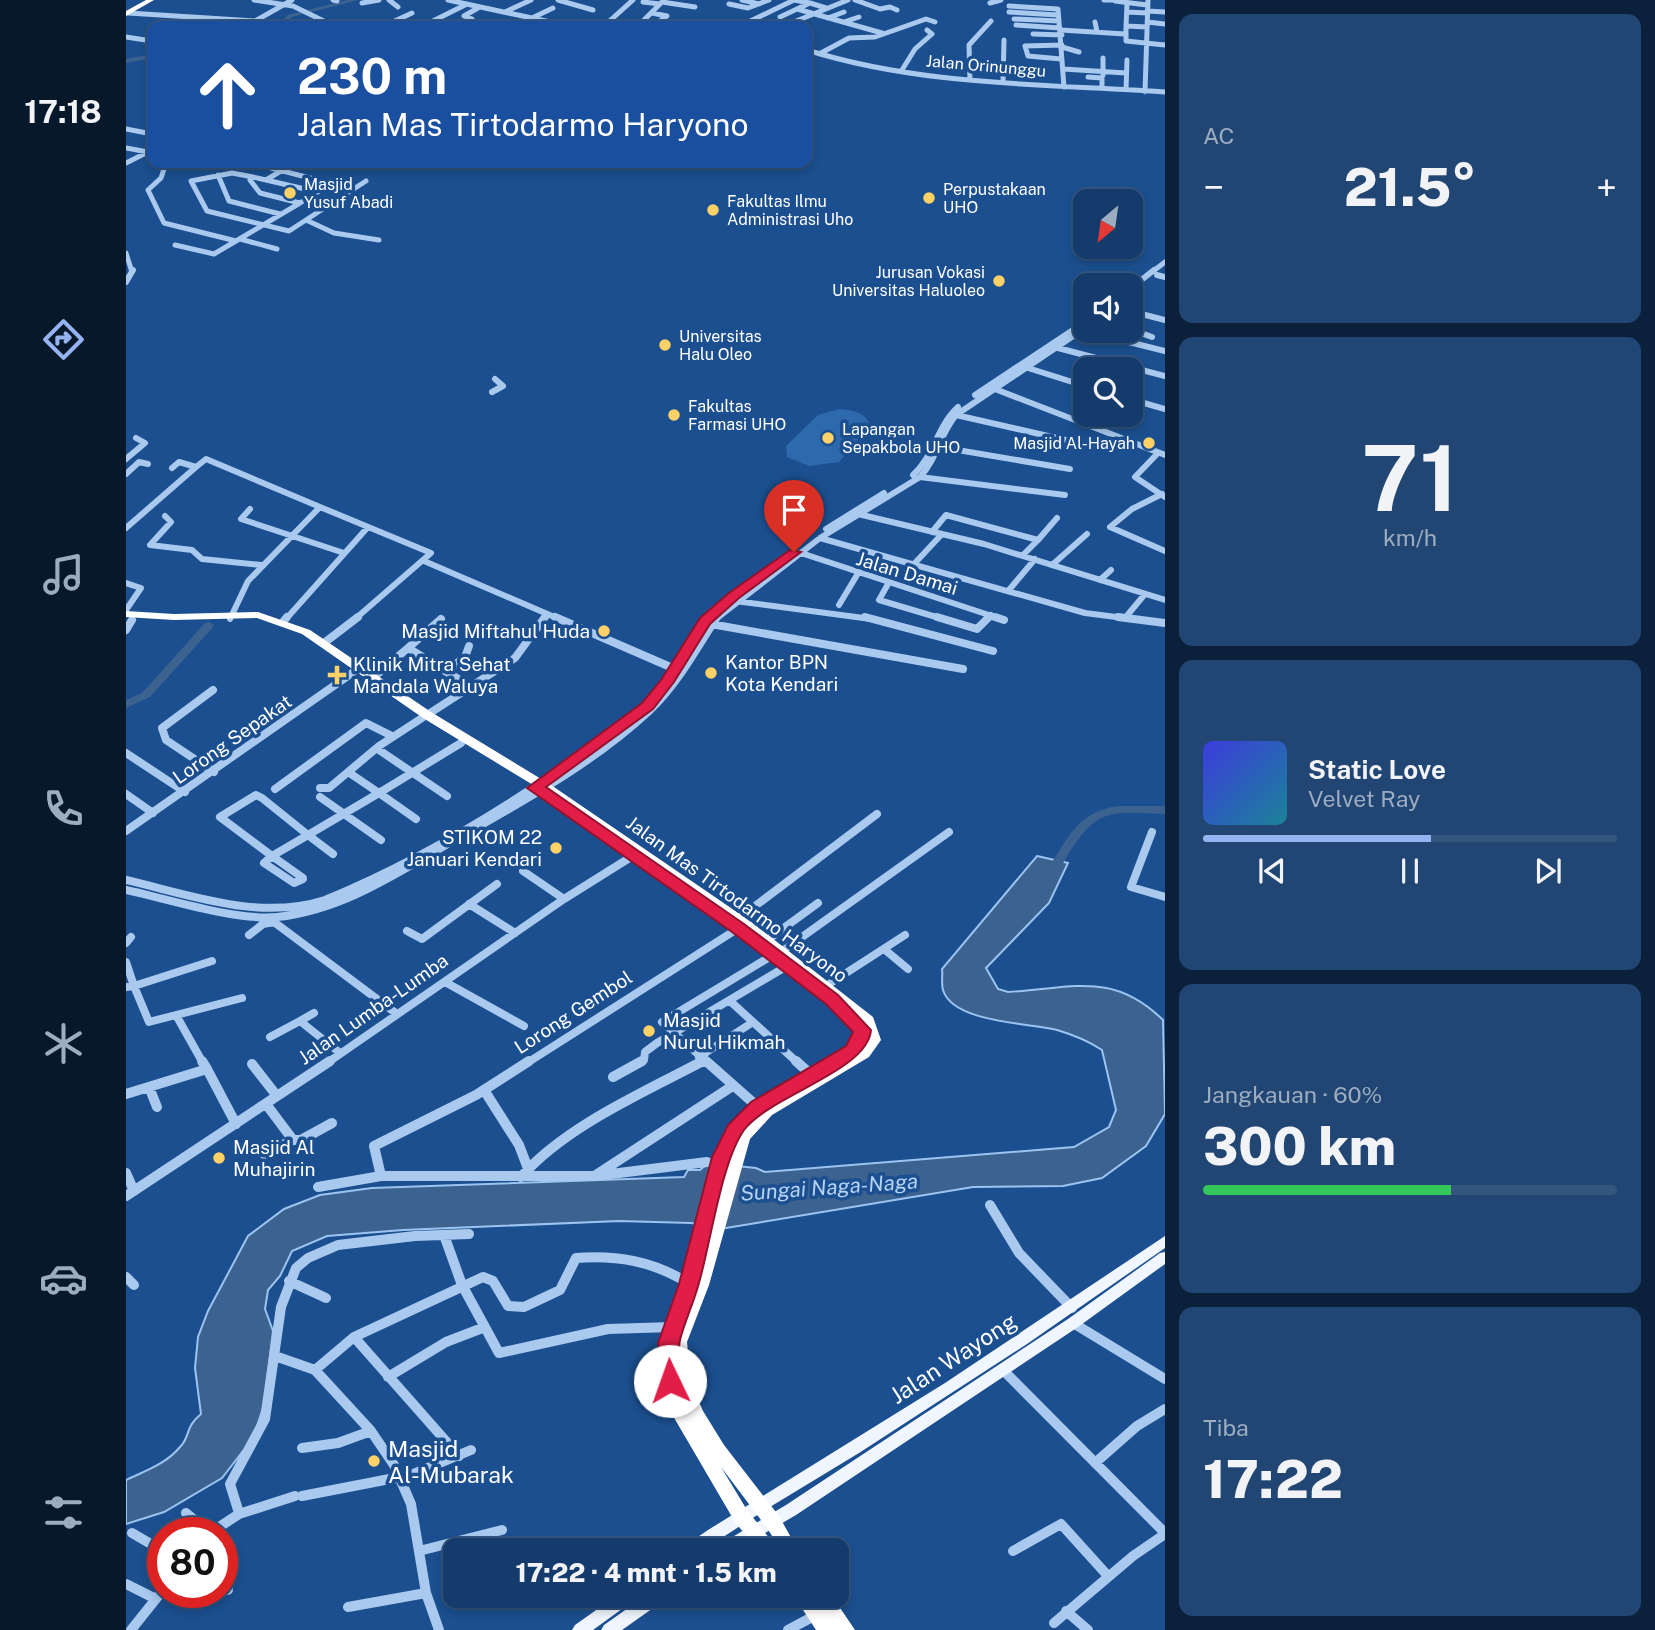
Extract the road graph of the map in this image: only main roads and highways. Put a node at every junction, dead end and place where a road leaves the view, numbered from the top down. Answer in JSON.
{"nodes":[{"id":1,"x":144,"y":0,"type":"edge"},
{"id":2,"x":151,"y":0,"type":"edge"},
{"id":3,"x":127,"y":12,"type":"edge"},
{"id":4,"x":230,"y":617,"type":"junction"},
{"id":5,"x":127,"y":619,"type":"edge"},
{"id":6,"x":338,"y":656,"type":"junction"},
{"id":7,"x":429,"y":719,"type":"junction"},
{"id":8,"x":541,"y":788,"type":"junction"},
{"id":9,"x":740,"y":924,"type":"junction"},
{"id":10,"x":777,"y":953,"type":"junction"},
{"id":11,"x":815,"y":1078,"type":"junction"},
{"id":12,"x":721,"y":1159,"type":"junction"},
{"id":13,"x":709,"y":1230,"type":"junction"},
{"id":14,"x":1165,"y":1241,"type":"edge"},
{"id":15,"x":1165,"y":1257,"type":"edge"},
{"id":16,"x":1073,"y":1315,"type":"junction"},
{"id":17,"x":760,"y":1503,"type":"junction"},
{"id":18,"x":741,"y":1516,"type":"junction"},
{"id":19,"x":773,"y":1522,"type":"junction"},
{"id":20,"x":753,"y":1533,"type":"junction"},
{"id":21,"x":709,"y":1538,"type":"edge"},
{"id":22,"x":744,"y":1538,"type":"edge"},
{"id":23,"x":757,"y":1538,"type":"edge"},
{"id":24,"x":783,"y":1538,"type":"edge"},
{"id":25,"x":611,"y":1608,"type":"edge"},
{"id":26,"x":640,"y":1608,"type":"edge"},
{"id":27,"x":811,"y":1608,"type":"edge"},
{"id":28,"x":830,"y":1608,"type":"edge"},
{"id":29,"x":822,"y":1623,"type":"edge"},
{"id":30,"x":580,"y":1630,"type":"edge"},
{"id":31,"x":608,"y":1630,"type":"edge"},
{"id":32,"x":846,"y":1630,"type":"edge"}],
"edges":[{"from":1,"to":3,"type":"highway"},
{"from":2,"to":3,"type":"highway"},
{"from":4,"to":5,"type":"highway"},
{"from":4,"to":6,"type":"highway"},
{"from":4,"to":6,"type":"highway"},
{"from":6,"to":7,"type":"highway"},
{"from":6,"to":7,"type":"highway"},
{"from":7,"to":8,"type":"highway"},
{"from":7,"to":8,"type":"highway"},
{"from":8,"to":9,"type":"highway","name":"Jalan Mas Tirtodarmo Haryono"},
{"from":9,"to":10,"type":"highway","name":"Jalan Mas Tirtodarmo Haryono"},
{"from":9,"to":10,"type":"highway","name":"Jalan Mas Tirtodarmo Haryono"},
{"from":10,"to":11,"type":"highway","name":"Jalan Mas Tirtodarmo Haryono"},
{"from":10,"to":11,"type":"highway","name":"Jalan Mas Tirtodarmo Haryono"},
{"from":11,"to":12,"type":"highway","name":"Jalan Mas Tirtodarmo Haryono"},
{"from":11,"to":12,"type":"highway","name":"Jalan Mas Tirtodarmo Haryono"},
{"from":12,"to":13,"type":"highway"},
{"from":13,"to":17,"type":"highway"},
{"from":13,"to":18,"type":"highway"},
{"from":14,"to":16,"type":"main road","name":"Jalan Wayong"},
{"from":15,"to":16,"type":"main road","name":"Jalan Wayong"},
{"from":16,"to":17,"type":"main road","name":"Jalan Wayong"},
{"from":16,"to":19,"type":"main road","name":"Jalan Wayong"},
{"from":17,"to":18,"type":"main road","name":"Jalan Wayong"},
{"from":17,"to":19,"type":"highway"},
{"from":18,"to":20,"type":"highway"},
{"from":18,"to":21,"type":"main road","name":"Jalan Wayong"},
{"from":19,"to":20,"type":"main road","name":"Jalan Wayong"},
{"from":19,"to":24,"type":"highway"},
{"from":20,"to":22,"type":"main road","name":"Jalan Wayong"},
{"from":20,"to":23,"type":"highway"},
{"from":25,"to":30,"type":"main road"},
{"from":26,"to":31,"type":"main road"},
{"from":27,"to":29,"type":"highway"},
{"from":28,"to":32,"type":"highway"}]}
